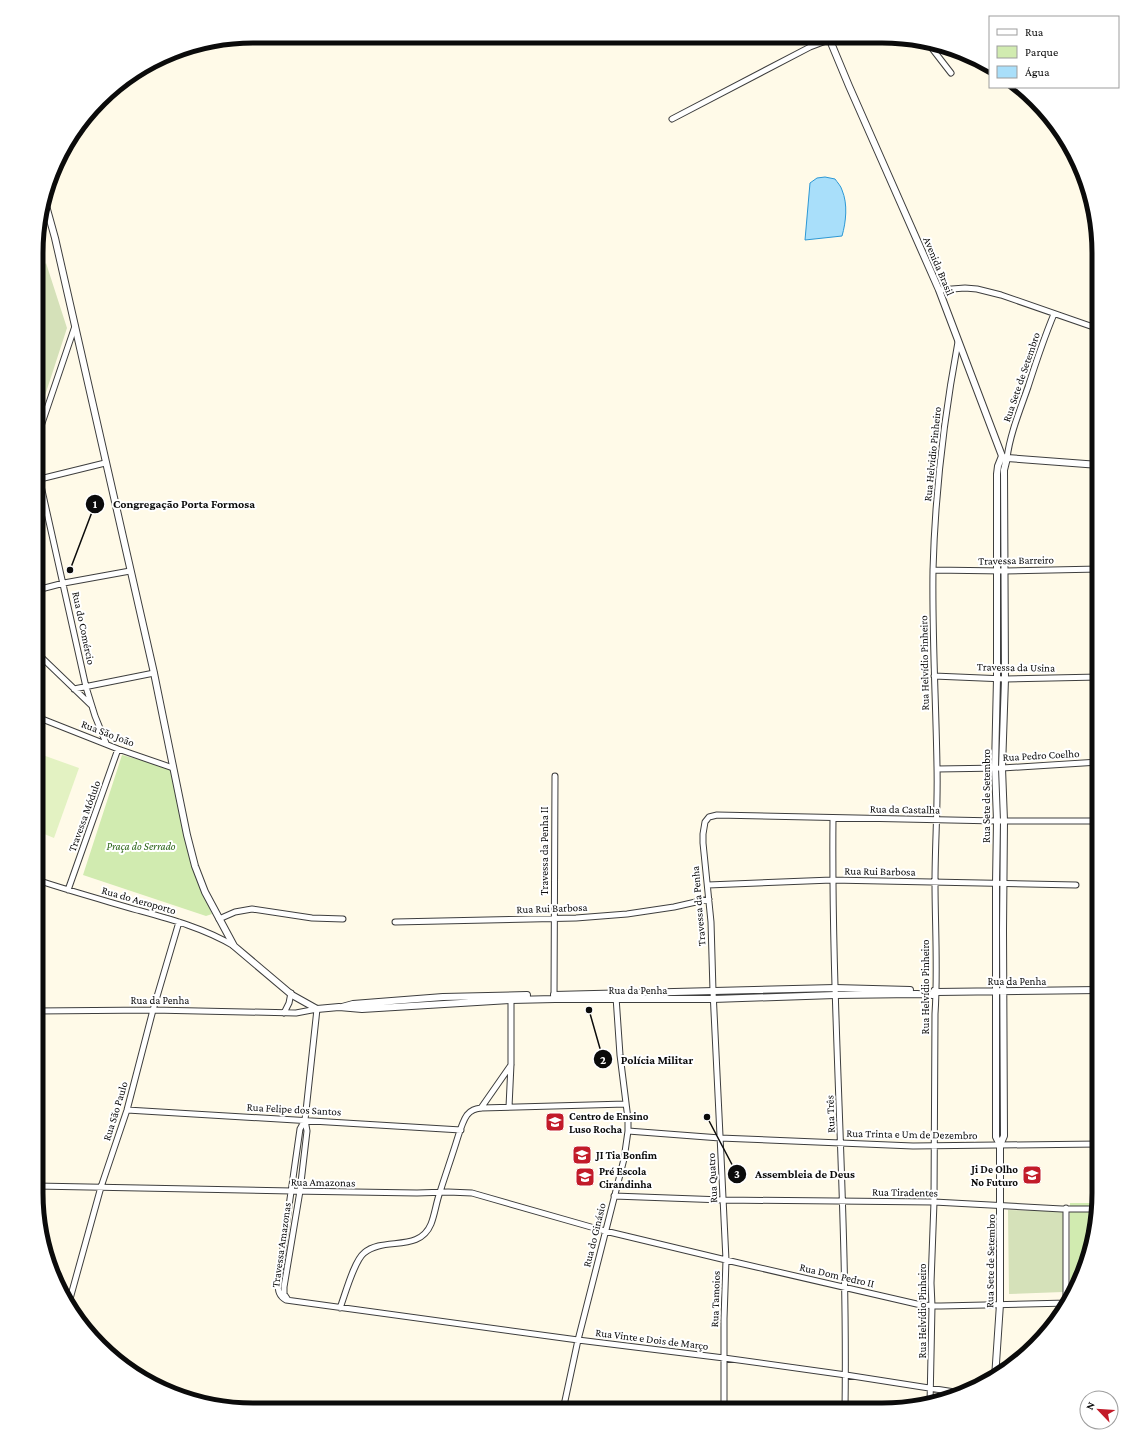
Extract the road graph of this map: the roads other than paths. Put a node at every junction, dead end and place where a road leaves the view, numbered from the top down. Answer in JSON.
{"nodes":[{"id":1,"x":820,"y":43,"type":"edge"},
{"id":2,"x":833,"y":43,"type":"edge"},
{"id":3,"x":932,"y":49,"type":"edge"},
{"id":4,"x":951,"y":73,"type":"dead end"},
{"id":5,"x":672,"y":119,"type":"dead end"},
{"id":6,"x":48,"y":209,"type":"edge"},
{"id":7,"x":939,"y":290,"type":"junction"},
{"id":8,"x":1054,"y":314,"type":"junction"},
{"id":9,"x":75,"y":326,"type":"junction"},
{"id":10,"x":1092,"y":327,"type":"edge"},
{"id":11,"x":958,"y":340,"type":"junction"},
{"id":12,"x":43,"y":423,"type":"edge"},
{"id":13,"x":1004,"y":457,"type":"junction"},
{"id":14,"x":105,"y":463,"type":"junction"},
{"id":15,"x":1092,"y":464,"type":"edge"},
{"id":16,"x":43,"y":478,"type":"edge"},
{"id":17,"x":43,"y":492,"type":"edge"},
{"id":18,"x":1092,"y":569,"type":"edge"},
{"id":19,"x":933,"y":570,"type":"junction"},
{"id":20,"x":130,"y":571,"type":"junction"},
{"id":21,"x":997,"y":571,"type":"junction"},
{"id":22,"x":1004,"y":571,"type":"junction"},
{"id":23,"x":64,"y":583,"type":"junction"},
{"id":24,"x":43,"y":588,"type":"edge"},
{"id":25,"x":43,"y":659,"type":"edge"},
{"id":26,"x":154,"y":673,"type":"junction"},
{"id":27,"x":934,"y":676,"type":"junction"},
{"id":28,"x":1092,"y":677,"type":"edge"},
{"id":29,"x":997,"y":678,"type":"junction"},
{"id":30,"x":1005,"y":679,"type":"junction"},
{"id":31,"x":86,"y":686,"type":"junction"},
{"id":32,"x":74,"y":689,"type":"junction"},
{"id":33,"x":91,"y":706,"type":"junction"},
{"id":34,"x":43,"y":719,"type":"edge"},
{"id":35,"x":106,"y":743,"type":"junction"},
{"id":36,"x":118,"y":749,"type":"junction"},
{"id":37,"x":1092,"y":762,"type":"edge"},
{"id":38,"x":995,"y":767,"type":"junction"},
{"id":39,"x":173,"y":768,"type":"junction"},
{"id":40,"x":1002,"y":768,"type":"junction"},
{"id":41,"x":937,"y":769,"type":"junction"},
{"id":42,"x":555,"y":776,"type":"dead end"},
{"id":43,"x":712,"y":815,"type":"joint"},
{"id":44,"x":833,"y":818,"type":"junction"},
{"id":45,"x":936,"y":820,"type":"junction"},
{"id":46,"x":997,"y":821,"type":"junction"},
{"id":47,"x":1004,"y":821,"type":"junction"},
{"id":48,"x":1092,"y":821,"type":"edge"},
{"id":49,"x":832,"y":880,"type":"junction"},
{"id":50,"x":935,"y":881,"type":"junction"},
{"id":51,"x":43,"y":882,"type":"edge"},
{"id":52,"x":996,"y":883,"type":"junction"},
{"id":53,"x":1004,"y":883,"type":"junction"},
{"id":54,"x":708,"y":885,"type":"junction"},
{"id":55,"x":1076,"y":885,"type":"dead end"},
{"id":56,"x":68,"y":890,"type":"junction"},
{"id":57,"x":709,"y":899,"type":"junction"},
{"id":58,"x":343,"y":918,"type":"dead end"},
{"id":59,"x":554,"y":918,"type":"junction"},
{"id":60,"x":219,"y":919,"type":"junction"},
{"id":61,"x":179,"y":922,"type":"junction"},
{"id":62,"x":394,"y":922,"type":"dead end"},
{"id":63,"x":1000,"y":930,"type":"junction"},
{"id":64,"x":234,"y":946,"type":"junction"},
{"id":65,"x":835,"y":988,"type":"junction"},
{"id":66,"x":1092,"y":990,"type":"edge"},
{"id":67,"x":713,"y":991,"type":"junction"},
{"id":68,"x":936,"y":992,"type":"junction"},
{"id":69,"x":1000,"y":992,"type":"junction"},
{"id":70,"x":291,"y":993,"type":"junction"},
{"id":71,"x":835,"y":995,"type":"junction"},
{"id":72,"x":616,"y":996,"type":"junction"},
{"id":73,"x":554,"y":997,"type":"junction"},
{"id":74,"x":511,"y":998,"type":"junction"},
{"id":75,"x":713,"y":999,"type":"junction"},
{"id":76,"x":316,"y":1009,"type":"junction"},
{"id":77,"x":153,"y":1010,"type":"junction"},
{"id":78,"x":43,"y":1011,"type":"edge"},
{"id":79,"x":284,"y":1012,"type":"junction"},
{"id":80,"x":511,"y":1064,"type":"junction"},
{"id":81,"x":626,"y":1104,"type":"junction"},
{"id":82,"x":509,"y":1107,"type":"junction"},
{"id":83,"x":481,"y":1108,"type":"junction"},
{"id":84,"x":127,"y":1110,"type":"junction"},
{"id":85,"x":305,"y":1120,"type":"junction"},
{"id":86,"x":461,"y":1130,"type":"junction"},
{"id":87,"x":628,"y":1131,"type":"junction"},
{"id":88,"x":720,"y":1138,"type":"junction"},
{"id":89,"x":841,"y":1143,"type":"junction"},
{"id":90,"x":1092,"y":1144,"type":"edge"},
{"id":91,"x":1000,"y":1145,"type":"junction"},
{"id":92,"x":935,"y":1146,"type":"junction"},
{"id":93,"x":43,"y":1186,"type":"edge"},
{"id":94,"x":101,"y":1187,"type":"junction"},
{"id":95,"x":292,"y":1191,"type":"junction"},
{"id":96,"x":300,"y":1191,"type":"junction"},
{"id":97,"x":440,"y":1192,"type":"junction"},
{"id":98,"x":614,"y":1196,"type":"junction"},
{"id":99,"x":724,"y":1200,"type":"junction"},
{"id":100,"x":842,"y":1201,"type":"junction"},
{"id":101,"x":934,"y":1202,"type":"junction"},
{"id":102,"x":1001,"y":1206,"type":"junction"},
{"id":103,"x":1066,"y":1208,"type":"junction"},
{"id":104,"x":1092,"y":1209,"type":"edge"},
{"id":105,"x":605,"y":1231,"type":"junction"},
{"id":106,"x":726,"y":1260,"type":"junction"},
{"id":107,"x":845,"y":1288,"type":"junction"},
{"id":108,"x":1067,"y":1292,"type":"edge"},
{"id":109,"x":70,"y":1297,"type":"edge"},
{"id":110,"x":284,"y":1297,"type":"junction"},
{"id":111,"x":1000,"y":1304,"type":"junction"},
{"id":112,"x":1060,"y":1304,"type":"edge"},
{"id":113,"x":932,"y":1306,"type":"junction"},
{"id":114,"x":340,"y":1308,"type":"junction"},
{"id":115,"x":578,"y":1340,"type":"junction"},
{"id":116,"x":724,"y":1358,"type":"junction"},
{"id":117,"x":996,"y":1370,"type":"edge"},
{"id":118,"x":846,"y":1375,"type":"junction"},
{"id":119,"x":931,"y":1389,"type":"junction"},
{"id":120,"x":951,"y":1392,"type":"edge"},
{"id":121,"x":930,"y":1397,"type":"edge"},
{"id":122,"x":564,"y":1403,"type":"edge"},
{"id":123,"x":724,"y":1403,"type":"edge"},
{"id":124,"x":845,"y":1403,"type":"edge"}],
"edges":[{"from":1,"to":5,"type":"street"},
{"from":2,"to":7,"type":"street","name":"Avenida Brasil"},
{"from":3,"to":4,"type":"street"},
{"from":6,"to":9,"type":"street"},
{"from":7,"to":8,"type":"street"},
{"from":7,"to":11,"type":"street","name":"Avenida Brasil"},
{"from":8,"to":10,"type":"street"},
{"from":8,"to":13,"type":"street","name":"Rua Sete de Setembro"},
{"from":9,"to":12,"type":"street"},
{"from":9,"to":14,"type":"street"},
{"from":11,"to":13,"type":"street","name":"Avenida Brasil"},
{"from":11,"to":19,"type":"street","name":"Rua Helvidio Pinheiro"},
{"from":13,"to":15,"type":"street"},
{"from":13,"to":21,"type":"street","name":"Rua Sete de Setembro"},
{"from":13,"to":22,"type":"street","name":"Rua Sete de Setembro"},
{"from":14,"to":16,"type":"street"},
{"from":14,"to":20,"type":"street"},
{"from":17,"to":23,"type":"street","name":"Rua do Comércio"},
{"from":18,"to":22,"type":"street","name":"Travessa Barreiro"},
{"from":19,"to":21,"type":"street","name":"Travessa Barreiro"},
{"from":19,"to":27,"type":"street","name":"Rua Helvídio Pinheiro"},
{"from":20,"to":23,"type":"street"},
{"from":20,"to":26,"type":"street"},
{"from":21,"to":22,"type":"street","name":"Travessa Barreiro"},
{"from":21,"to":29,"type":"street","name":"Rua Sete de Setembro"},
{"from":22,"to":30,"type":"street","name":"Rua Sete de Setembro"},
{"from":23,"to":24,"type":"street"},
{"from":23,"to":31,"type":"street","name":"Rua do Comércio"},
{"from":25,"to":32,"type":"street"},
{"from":26,"to":31,"type":"street"},
{"from":26,"to":39,"type":"street"},
{"from":27,"to":29,"type":"street","name":"Travessa da Usina"},
{"from":27,"to":41,"type":"street","name":"Rua Helvídio Pinheiro"},
{"from":28,"to":30,"type":"street","name":"Travessa da Usina"},
{"from":29,"to":30,"type":"street","name":"Travessa da Usina"},
{"from":29,"to":38,"type":"street","name":"Rua Sete de Setembro"},
{"from":30,"to":40,"type":"street","name":"Rua Sete de Setembro"},
{"from":31,"to":32,"type":"street"},
{"from":31,"to":33,"type":"street","name":"Rua do Comércio"},
{"from":32,"to":33,"type":"street"},
{"from":33,"to":35,"type":"street","name":"Rua do Comércio"},
{"from":34,"to":35,"type":"street","name":"Rua São João"},
{"from":35,"to":36,"type":"street","name":"Rua São João"},
{"from":36,"to":39,"type":"street","name":"Rua São João"},
{"from":36,"to":56,"type":"street","name":"Travessa Módulo"},
{"from":37,"to":40,"type":"street","name":"Rua Pedro Coelho"},
{"from":38,"to":40,"type":"street","name":"Rua Pedro Coelho"},
{"from":38,"to":41,"type":"street","name":"Rua Pedro Coelho"},
{"from":38,"to":46,"type":"street","name":"Rua Sete de Setembro"},
{"from":39,"to":60,"type":"street"},
{"from":40,"to":47,"type":"street","name":"Rua Sete de Setembro"},
{"from":41,"to":45,"type":"street","name":"Rua Helvídio Pinheiro"},
{"from":42,"to":59,"type":"street","name":"Travessa da Penha II"},
{"from":43,"to":44,"type":"street","name":"Rua da Castalha"},
{"from":43,"to":54,"type":"street","name":"Travessa da Penha"},
{"from":44,"to":45,"type":"street","name":"Rua da Castalha"},
{"from":44,"to":49,"type":"street","name":"Rua Três"},
{"from":45,"to":46,"type":"street","name":"Rua da Castalha"},
{"from":45,"to":50,"type":"street","name":"Rua Helvídio Pinheiro"},
{"from":46,"to":47,"type":"street","name":"Rua da Castalha"},
{"from":46,"to":52,"type":"street","name":"Rua Sete de Setembro"},
{"from":47,"to":48,"type":"street","name":"Rua da Castalha"},
{"from":47,"to":53,"type":"street","name":"Rua Sete de Setembro"},
{"from":49,"to":50,"type":"street","name":"Rua Rui Barbosa"},
{"from":49,"to":54,"type":"street","name":"Rua Rui Barbosa"},
{"from":49,"to":65,"type":"street","name":"Rua Três"},
{"from":50,"to":52,"type":"street","name":"Rua Rui Barbosa"},
{"from":50,"to":68,"type":"street","name":"Rua Helvídio Pinheiro"},
{"from":51,"to":56,"type":"street","name":"Rua do Aeroporto"},
{"from":52,"to":53,"type":"street","name":"Rua Rui Barbosa"},
{"from":52,"to":63,"type":"street","name":"Rua Sete de Setembro"},
{"from":53,"to":55,"type":"street","name":"Rua Rui Barbosa"},
{"from":53,"to":63,"type":"street","name":"Rua Sete de Setembro"},
{"from":54,"to":57,"type":"street","name":"Travessa da Penha"},
{"from":56,"to":61,"type":"street","name":"Rua do Aeroporto"},
{"from":57,"to":59,"type":"street","name":"Rua Rui Barbosa"},
{"from":57,"to":67,"type":"street","name":"Travessa da Penha"},
{"from":58,"to":60,"type":"street"},
{"from":59,"to":62,"type":"street","name":"Rua Rui Barbosa"},
{"from":59,"to":73,"type":"street","name":"Travessa da Penha II"},
{"from":60,"to":64,"type":"street"},
{"from":61,"to":64,"type":"street","name":"Rua do Aeroporto"},
{"from":61,"to":77,"type":"street","name":"Rua São Paulo"},
{"from":63,"to":69,"type":"street","name":"Rua Sete de Setembro"},
{"from":64,"to":70,"type":"street"},
{"from":65,"to":67,"type":"street","name":"Rua da Penha"},
{"from":65,"to":68,"type":"street","name":"Rua da Penha"},
{"from":65,"to":71,"type":"street","name":"Rua Três"},
{"from":66,"to":69,"type":"street","name":"Rua da Penha"},
{"from":67,"to":72,"type":"street","name":"Rua da Penha"},
{"from":67,"to":75,"type":"street","name":"Travessa da Penha"},
{"from":68,"to":69,"type":"street","name":"Rua da Penha"},
{"from":68,"to":71,"type":"street","name":"Rua da Penha"},
{"from":68,"to":92,"type":"street","name":"Rua Helvídio Pinheiro"},
{"from":69,"to":91,"type":"street","name":"Rua Sete de Setembro"},
{"from":70,"to":76,"type":"street"},
{"from":70,"to":79,"type":"street"},
{"from":71,"to":75,"type":"street","name":"Rua da Penha"},
{"from":71,"to":89,"type":"street","name":"Rua Três"},
{"from":72,"to":73,"type":"street","name":"Rua da Penha"},
{"from":72,"to":75,"type":"street","name":"Rua da Penha"},
{"from":72,"to":81,"type":"street","name":"Rua do Ginásio"},
{"from":73,"to":74,"type":"street","name":"Rua da Penha"},
{"from":74,"to":76,"type":"street","name":"Rua da Penha"},
{"from":74,"to":80,"type":"street"},
{"from":75,"to":88,"type":"street","name":"Rua Quatro"},
{"from":76,"to":79,"type":"street","name":"Rua da Penha"},
{"from":76,"to":85,"type":"street","name":"Travessa Amazonas"},
{"from":77,"to":78,"type":"street","name":"Rua da Penha"},
{"from":77,"to":79,"type":"street","name":"Rua da Penha"},
{"from":77,"to":84,"type":"street","name":"Rua São Paulo"},
{"from":80,"to":82,"type":"street"},
{"from":80,"to":83,"type":"street"},
{"from":81,"to":82,"type":"street"},
{"from":81,"to":87,"type":"street","name":"Rua do Ginásio"},
{"from":82,"to":83,"type":"street"},
{"from":83,"to":86,"type":"street"},
{"from":84,"to":85,"type":"street","name":"Rua Felipe dos Santos"},
{"from":84,"to":94,"type":"street","name":"Rua São Paulo"},
{"from":85,"to":86,"type":"street","name":"Rua Felipe dos Santos"},
{"from":85,"to":95,"type":"street","name":"Travessa Amazonas"},
{"from":85,"to":96,"type":"street","name":"Travessa Amazonas"},
{"from":86,"to":97,"type":"street"},
{"from":87,"to":88,"type":"street","name":"Rua Trinta e Um de Dezembro"},
{"from":87,"to":98,"type":"street","name":"Rua do Ginásio"},
{"from":88,"to":89,"type":"street","name":"Rua Trinta e Um de Dezembro"},
{"from":88,"to":99,"type":"street","name":"Rua Quatro"},
{"from":89,"to":92,"type":"street","name":"Rua Trinta e Um de Dezembro"},
{"from":89,"to":100,"type":"street","name":"Rua Três"},
{"from":90,"to":91,"type":"street","name":"Rua Trinta e Um de Dezembro"},
{"from":91,"to":92,"type":"street","name":"Rua Trinta e Um de Dezembro"},
{"from":91,"to":102,"type":"street","name":"Rua Sete de Setembro"},
{"from":92,"to":101,"type":"street","name":"Rua Helvídio Pinheiro"},
{"from":93,"to":94,"type":"street","name":"Rua Amazonas"},
{"from":94,"to":95,"type":"street","name":"Rua Amazonas"},
{"from":94,"to":109,"type":"street","name":"Rua São Paulo"},
{"from":95,"to":96,"type":"street","name":"Rua Amazonas"},
{"from":95,"to":110,"type":"street","name":"Travessa Amazonas"},
{"from":96,"to":97,"type":"street","name":"Rua Amazonas"},
{"from":96,"to":110,"type":"street","name":"Travessa Amazonas"},
{"from":97,"to":105,"type":"street","name":"Rua Amazonas"},
{"from":97,"to":114,"type":"street"},
{"from":98,"to":99,"type":"street","name":"Rua Tiradentes"},
{"from":98,"to":105,"type":"street","name":"Rua do Ginásio"},
{"from":99,"to":100,"type":"street","name":"Rua Tiradentes"},
{"from":99,"to":106,"type":"street","name":"Rua Quatro"},
{"from":100,"to":101,"type":"street","name":"Rua Tiradentes"},
{"from":100,"to":107,"type":"street","name":"Rua Três"},
{"from":101,"to":102,"type":"street","name":"Rua Tiradentes"},
{"from":101,"to":113,"type":"street","name":"Rua Helvídio Pinheiro"},
{"from":102,"to":103,"type":"street","name":"Rua Tiradentes"},
{"from":102,"to":111,"type":"street","name":"Rua Sete de Setembro"},
{"from":103,"to":104,"type":"street","name":"Rua Tiradentes"},
{"from":103,"to":108,"type":"street"},
{"from":105,"to":106,"type":"street","name":"Rua Dom Pedro II"},
{"from":105,"to":115,"type":"street","name":"Rua do Ginásio"},
{"from":106,"to":107,"type":"street","name":"Rua Dom Pedro II"},
{"from":106,"to":116,"type":"street","name":"Rua Tamoios"},
{"from":107,"to":113,"type":"street","name":"Rua Dom Pedro II"},
{"from":107,"to":118,"type":"street","name":"Rua Três"},
{"from":110,"to":114,"type":"street","name":"Travessa Amazonas"},
{"from":111,"to":112,"type":"street","name":"Rua Dom Pedro II"},
{"from":111,"to":113,"type":"street","name":"Rua Dom Pedro II"},
{"from":111,"to":117,"type":"street","name":"Rua Sete de Setembro"},
{"from":113,"to":119,"type":"street","name":"Rua Helvídio Pinheiro"},
{"from":114,"to":115,"type":"street","name":"Rua Vinte e Dois de Março"},
{"from":115,"to":116,"type":"street","name":"Rua Vinte e Dois de Março"},
{"from":115,"to":122,"type":"street","name":"Rua do Ginásio"},
{"from":116,"to":118,"type":"street","name":"Rua Vinte e Dois de Março"},
{"from":116,"to":123,"type":"street","name":"Rua Tamoios"},
{"from":118,"to":119,"type":"street","name":"Rua Vinte e Dois de Março"},
{"from":118,"to":124,"type":"street","name":"Rua Três"},
{"from":119,"to":120,"type":"street","name":"Rua Vinte e Dois de Março"},
{"from":119,"to":121,"type":"street","name":"Rua Helvídio Pinheiro"}]}
